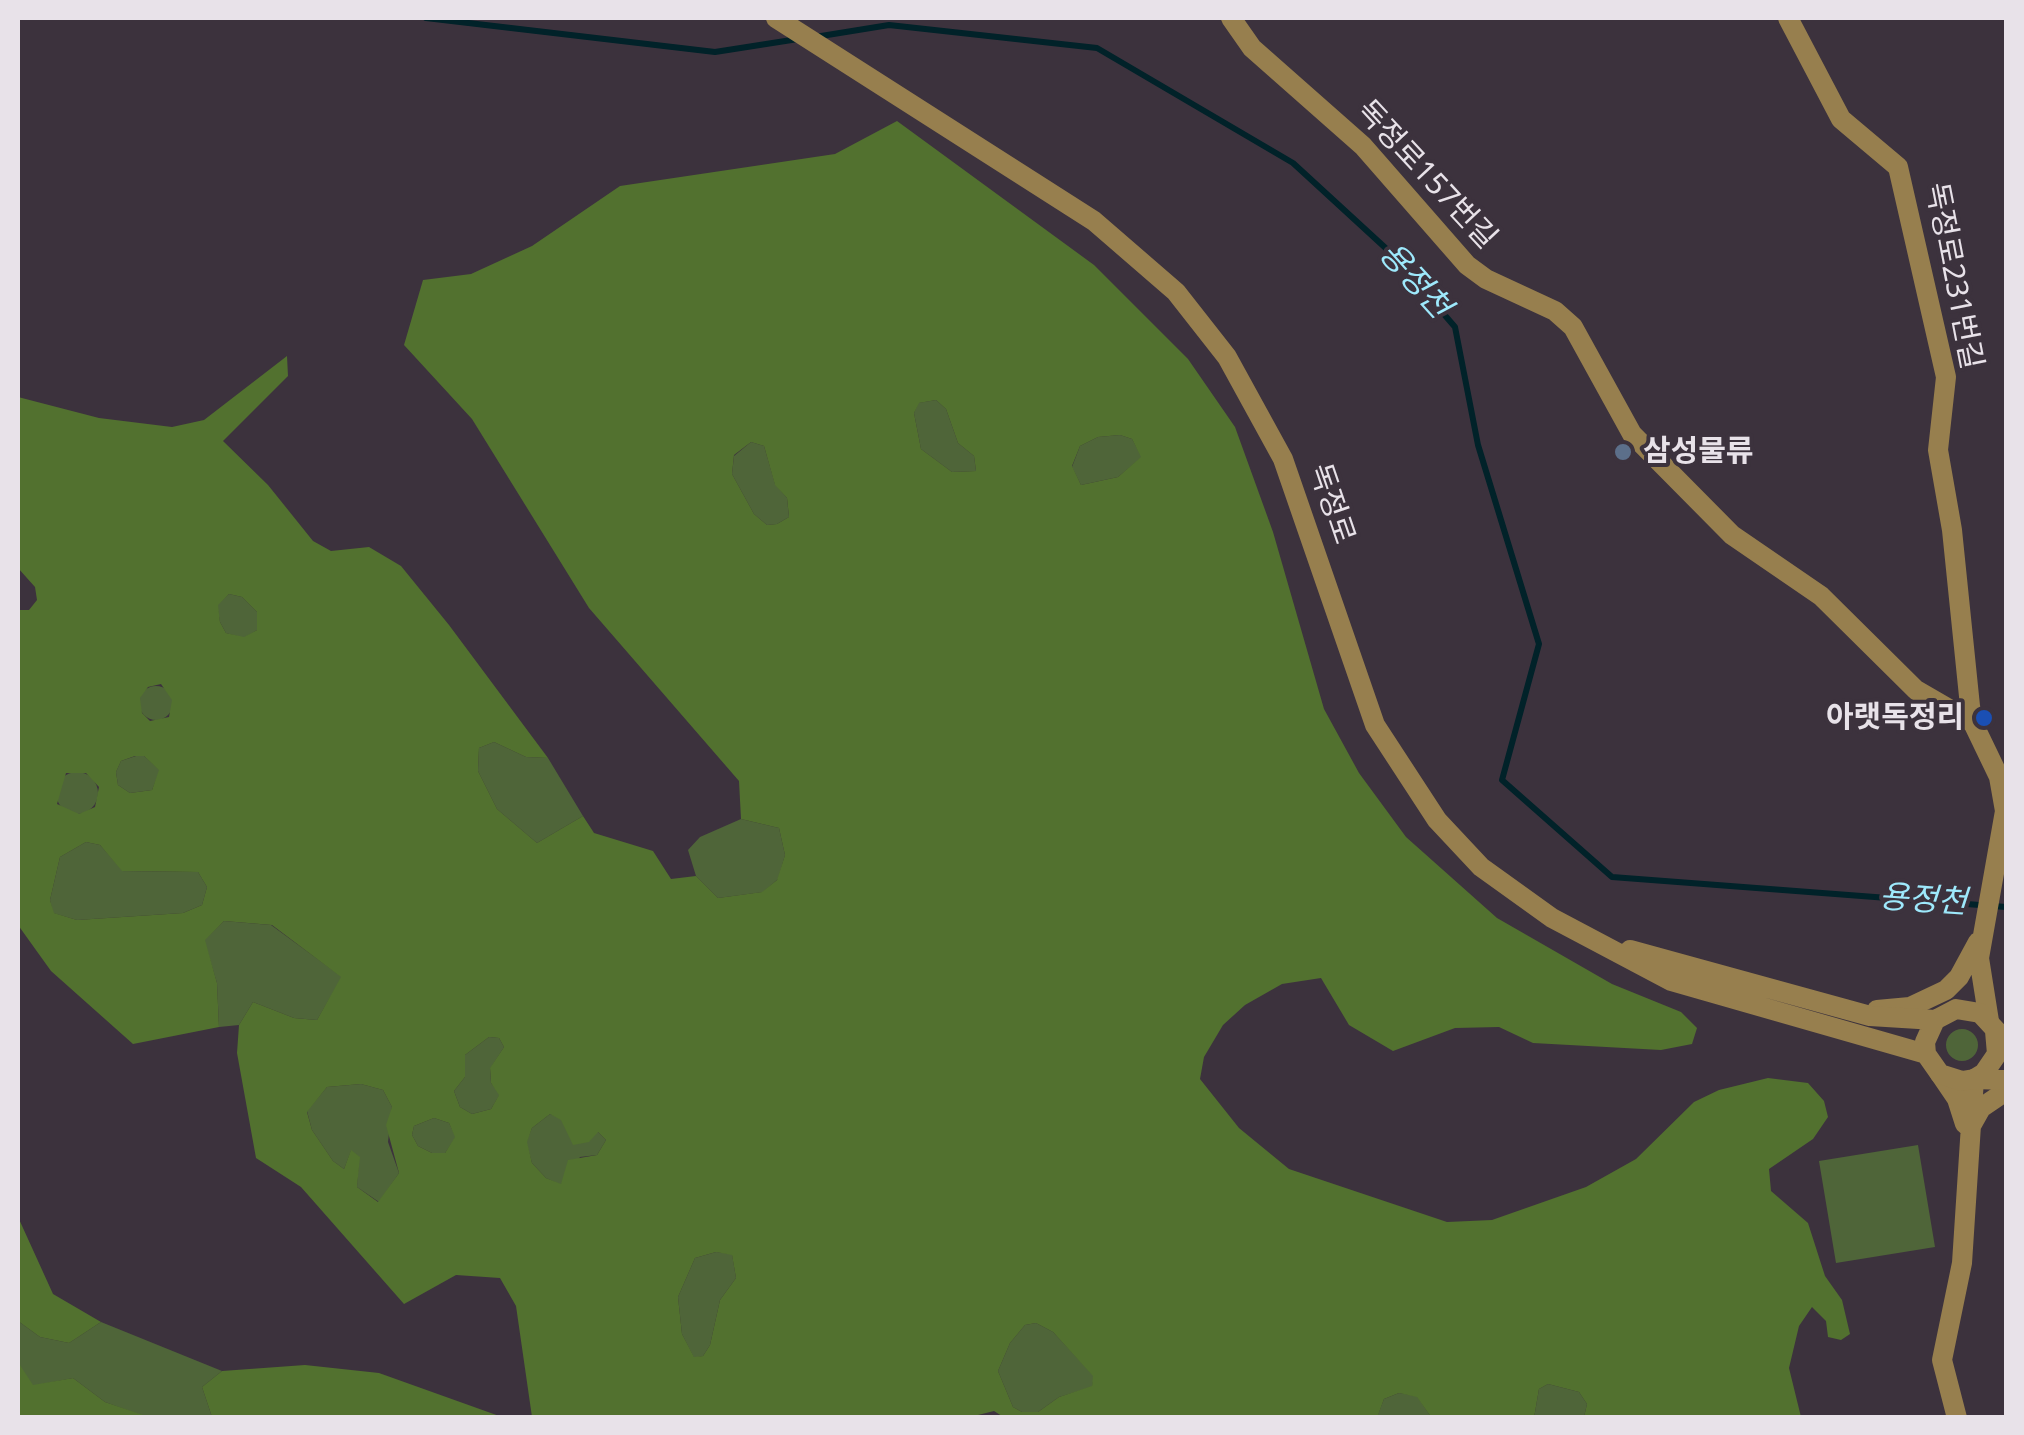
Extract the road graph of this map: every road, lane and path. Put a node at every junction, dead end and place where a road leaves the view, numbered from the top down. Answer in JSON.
{"nodes":[{"id":1,"x":776,"y":18,"type":"edge"},
{"id":2,"x":1232,"y":18,"type":"edge"},
{"id":3,"x":1788,"y":18,"type":"edge"},
{"id":4,"x":1973,"y":723,"type":"junction"},
{"id":5,"x":2001,"y":859,"type":"edge"},
{"id":6,"x":1585,"y":936,"type":"junction"},
{"id":7,"x":1981,"y":936,"type":"junction"},
{"id":8,"x":1838,"y":1008,"type":"junction"},
{"id":9,"x":1940,"y":1016,"type":"junction"},
{"id":10,"x":1997,"y":1031,"type":"edge"},
{"id":11,"x":1926,"y":1054,"type":"junction"},
{"id":12,"x":1940,"y":1074,"type":"junction"},
{"id":13,"x":1974,"y":1079,"type":"junction"},
{"id":14,"x":2006,"y":1080,"type":"edge"},
{"id":15,"x":2006,"y":1091,"type":"edge"},
{"id":16,"x":1968,"y":1141,"type":"junction"},
{"id":17,"x":1957,"y":1418,"type":"edge"}],
"edges":[{"from":1,"to":6,"type":"street","name":"독정로"},
{"from":2,"to":4,"type":"street","name":"독정로157번길"},
{"from":3,"to":4,"type":"street","name":"독정로231번길"},
{"from":4,"to":5,"type":"street","name":"독정로231번길"},
{"from":5,"to":7,"type":"street","name":"독정로231번길"},
{"from":6,"to":8,"type":"street","name":"독정로"},
{"from":6,"to":11,"type":"street","name":"독정로"},
{"from":7,"to":8,"type":"street"},
{"from":7,"to":9,"type":"street"},
{"from":7,"to":10,"type":"street"},
{"from":8,"to":9,"type":"street","name":"독정로"},
{"from":9,"to":10,"type":"street"},
{"from":9,"to":11,"type":"street"},
{"from":10,"to":13,"type":"street"},
{"from":11,"to":12,"type":"street"},
{"from":12,"to":13,"type":"street"},
{"from":12,"to":16,"type":"street"},
{"from":13,"to":14,"type":"street"},
{"from":13,"to":16,"type":"street"},
{"from":15,"to":16,"type":"street"},
{"from":16,"to":17,"type":"street"}]}
